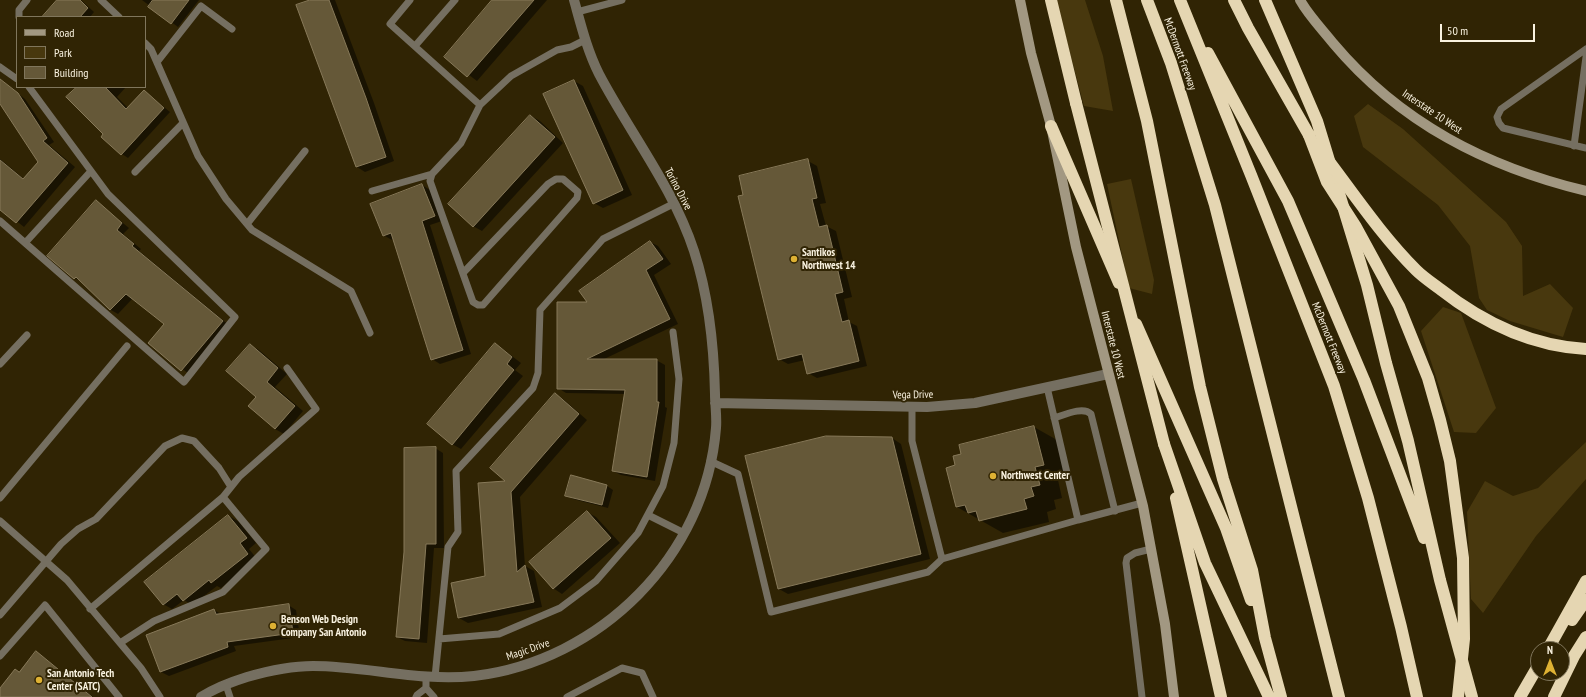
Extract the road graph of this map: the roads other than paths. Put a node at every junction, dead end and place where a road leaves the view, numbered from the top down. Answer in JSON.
{"nodes":[{"id":1,"x":28,"y":0,"type":"edge"},
{"id":2,"x":101,"y":0,"type":"edge"},
{"id":3,"x":410,"y":0,"type":"edge"},
{"id":4,"x":455,"y":0,"type":"edge"},
{"id":5,"x":574,"y":0,"type":"edge"},
{"id":6,"x":1020,"y":0,"type":"edge"},
{"id":7,"x":1051,"y":0,"type":"edge"},
{"id":8,"x":1116,"y":0,"type":"edge"},
{"id":9,"x":1147,"y":0,"type":"edge"},
{"id":10,"x":1234,"y":0,"type":"edge"},
{"id":11,"x":1265,"y":0,"type":"edge"},
{"id":12,"x":1300,"y":0,"type":"edge"},
{"id":13,"x":617,"y":1,"type":"edge"},
{"id":14,"x":1180,"y":1,"type":"edge"},
{"id":15,"x":577,"y":12,"type":"junction"},
{"id":16,"x":18,"y":16,"type":"edge"},
{"id":17,"x":117,"y":16,"type":"edge"},
{"id":18,"x":232,"y":29,"type":"dead end"},
{"id":19,"x":585,"y":40,"type":"junction"},
{"id":20,"x":146,"y":44,"type":"edge"},
{"id":21,"x":415,"y":46,"type":"junction"},
{"id":22,"x":1586,"y":49,"type":"edge"},
{"id":23,"x":1586,"y":57,"type":"edge"},
{"id":24,"x":157,"y":62,"type":"junction"},
{"id":25,"x":0,"y":67,"type":"edge"},
{"id":26,"x":16,"y":78,"type":"edge"},
{"id":27,"x":30,"y":88,"type":"edge"},
{"id":28,"x":480,"y":105,"type":"junction"},
{"id":29,"x":183,"y":123,"type":"junction"},
{"id":30,"x":1051,"y":126,"type":"junction"},
{"id":31,"x":1309,"y":135,"type":"junction"},
{"id":32,"x":1574,"y":146,"type":"junction"},
{"id":33,"x":1586,"y":148,"type":"edge"},
{"id":34,"x":305,"y":152,"type":"dead end"},
{"id":35,"x":91,"y":171,"type":"junction"},
{"id":36,"x":135,"y":172,"type":"dead end"},
{"id":37,"x":432,"y":174,"type":"junction"},
{"id":38,"x":372,"y":191,"type":"dead end"},
{"id":39,"x":1586,"y":191,"type":"edge"},
{"id":40,"x":673,"y":204,"type":"junction"},
{"id":41,"x":0,"y":220,"type":"edge"},
{"id":42,"x":247,"y":224,"type":"junction"},
{"id":43,"x":25,"y":243,"type":"junction"},
{"id":44,"x":463,"y":273,"type":"junction"},
{"id":45,"x":673,"y":332,"type":"dead end"},
{"id":46,"x":370,"y":333,"type":"dead end"},
{"id":47,"x":27,"y":335,"type":"dead end"},
{"id":48,"x":127,"y":346,"type":"dead end"},
{"id":49,"x":1586,"y":349,"type":"edge"},
{"id":50,"x":0,"y":364,"type":"edge"},
{"id":51,"x":287,"y":368,"type":"dead end"},
{"id":52,"x":1108,"y":374,"type":"junction"},
{"id":53,"x":1047,"y":388,"type":"junction"},
{"id":54,"x":715,"y":403,"type":"junction"},
{"id":55,"x":912,"y":408,"type":"junction"},
{"id":56,"x":1054,"y":418,"type":"junction"},
{"id":57,"x":1164,"y":444,"type":"junction"},
{"id":58,"x":710,"y":461,"type":"junction"},
{"id":59,"x":231,"y":487,"type":"junction"},
{"id":60,"x":223,"y":497,"type":"junction"},
{"id":61,"x":0,"y":498,"type":"edge"},
{"id":62,"x":1142,"y":503,"type":"junction"},
{"id":63,"x":1115,"y":510,"type":"junction"},
{"id":64,"x":648,"y":515,"type":"junction"},
{"id":65,"x":1078,"y":520,"type":"junction"},
{"id":66,"x":0,"y":521,"type":"edge"},
{"id":67,"x":684,"y":533,"type":"junction"},
{"id":68,"x":1151,"y":548,"type":"junction"},
{"id":69,"x":942,"y":559,"type":"junction"},
{"id":70,"x":46,"y":563,"type":"junction"},
{"id":71,"x":1440,"y":580,"type":"junction"},
{"id":72,"x":1586,"y":581,"type":"edge"},
{"id":73,"x":1586,"y":600,"type":"edge"},
{"id":74,"x":90,"y":609,"type":"junction"},
{"id":75,"x":0,"y":615,"type":"edge"},
{"id":76,"x":1586,"y":637,"type":"edge"},
{"id":77,"x":1265,"y":638,"type":"junction"},
{"id":78,"x":439,"y":639,"type":"junction"},
{"id":79,"x":1552,"y":641,"type":"edge"},
{"id":80,"x":1558,"y":641,"type":"edge"},
{"id":81,"x":120,"y":643,"type":"junction"},
{"id":82,"x":0,"y":656,"type":"edge"},
{"id":83,"x":430,"y":677,"type":"junction"},
{"id":84,"x":1530,"y":680,"type":"edge"},
{"id":85,"x":1530,"y":681,"type":"edge"},
{"id":86,"x":226,"y":685,"type":"junction"},
{"id":87,"x":426,"y":688,"type":"junction"},
{"id":88,"x":1523,"y":692,"type":"edge"},
{"id":89,"x":119,"y":697,"type":"edge"},
{"id":90,"x":160,"y":697,"type":"edge"},
{"id":91,"x":201,"y":697,"type":"edge"},
{"id":92,"x":230,"y":697,"type":"edge"},
{"id":93,"x":416,"y":697,"type":"edge"},
{"id":94,"x":434,"y":697,"type":"edge"},
{"id":95,"x":567,"y":697,"type":"edge"},
{"id":96,"x":653,"y":697,"type":"edge"},
{"id":97,"x":1142,"y":697,"type":"edge"},
{"id":98,"x":1174,"y":697,"type":"edge"},
{"id":99,"x":1221,"y":697,"type":"edge"},
{"id":100,"x":1269,"y":697,"type":"edge"},
{"id":101,"x":1281,"y":697,"type":"edge"},
{"id":102,"x":1339,"y":697,"type":"edge"},
{"id":103,"x":1417,"y":697,"type":"edge"},
{"id":104,"x":1458,"y":697,"type":"edge"},
{"id":105,"x":1472,"y":697,"type":"edge"},
{"id":106,"x":1554,"y":697,"type":"edge"}],
"edges":[{"from":1,"to":16,"type":"lane"},
{"from":2,"to":17,"type":"lane"},
{"from":3,"to":21,"type":"lane"},
{"from":4,"to":21,"type":"lane"},
{"from":5,"to":15,"type":"street","name":"Torino Drive"},
{"from":6,"to":30,"type":"main road","name":"Interstate 10 West"},
{"from":7,"to":57,"type":"highway","bridge":true},
{"from":8,"to":77,"type":"highway"},
{"from":9,"to":102,"type":"highway","name":"McDermott Freeway"},
{"from":10,"to":31,"type":"highway"},
{"from":11,"to":71,"type":"highway"},
{"from":12,"to":39,"type":"main road","name":"Interstate 10 West"},
{"from":13,"to":15,"type":"lane"},
{"from":14,"to":71,"type":"highway"},
{"from":14,"to":103,"type":"highway","name":"McDermott Freeway"},
{"from":15,"to":19,"type":"street","name":"Torino Drive"},
{"from":18,"to":24,"type":"lane"},
{"from":19,"to":28,"type":"lane"},
{"from":19,"to":40,"type":"street","name":"Torino Drive"},
{"from":20,"to":24,"type":"lane"},
{"from":21,"to":28,"type":"lane"},
{"from":22,"to":32,"type":"lane"},
{"from":23,"to":32,"type":"lane"},
{"from":24,"to":29,"type":"lane"},
{"from":25,"to":26,"type":"lane"},
{"from":27,"to":35,"type":"lane"},
{"from":28,"to":37,"type":"lane"},
{"from":29,"to":36,"type":"lane"},
{"from":29,"to":42,"type":"lane"},
{"from":30,"to":52,"type":"main road","name":"Interstate 10 West"},
{"from":30,"to":77,"type":"highway"},
{"from":31,"to":49,"type":"highway","bridge":true},
{"from":31,"to":104,"type":"highway","bridge":true},
{"from":32,"to":33,"type":"lane"},
{"from":34,"to":42,"type":"lane"},
{"from":35,"to":43,"type":"lane"},
{"from":35,"to":43,"type":"lane"},
{"from":37,"to":38,"type":"lane"},
{"from":37,"to":44,"type":"lane"},
{"from":40,"to":54,"type":"street","name":"Torino Drive"},
{"from":40,"to":78,"type":"lane"},
{"from":41,"to":43,"type":"lane"},
{"from":42,"to":46,"type":"lane"},
{"from":44,"to":44,"type":"lane"},
{"from":45,"to":64,"type":"lane"},
{"from":47,"to":50,"type":"lane"},
{"from":48,"to":61,"type":"lane"},
{"from":51,"to":59,"type":"lane"},
{"from":52,"to":53,"type":"street","name":"Vega Drive"},
{"from":52,"to":62,"type":"main road","name":"Interstate 10 West"},
{"from":53,"to":55,"type":"street","name":"Vega Drive"},
{"from":53,"to":56,"type":"lane"},
{"from":54,"to":55,"type":"street","name":"Vega Drive"},
{"from":54,"to":58,"type":"street","name":"Magic Drive"},
{"from":55,"to":69,"type":"lane"},
{"from":56,"to":63,"type":"lane"},
{"from":56,"to":65,"type":"lane"},
{"from":57,"to":99,"type":"highway"},
{"from":57,"to":100,"type":"highway"},
{"from":58,"to":67,"type":"street","name":"Magic Drive"},
{"from":58,"to":69,"type":"lane"},
{"from":59,"to":60,"type":"lane"},
{"from":59,"to":70,"type":"lane"},
{"from":60,"to":74,"type":"lane"},
{"from":60,"to":81,"type":"lane"},
{"from":62,"to":63,"type":"lane"},
{"from":62,"to":68,"type":"main road","name":"Interstate 10 West"},
{"from":63,"to":65,"type":"lane"},
{"from":64,"to":67,"type":"lane"},
{"from":64,"to":78,"type":"lane"},
{"from":65,"to":69,"type":"lane"},
{"from":66,"to":70,"type":"lane"},
{"from":67,"to":83,"type":"street","name":"Magic Drive"},
{"from":68,"to":97,"type":"lane"},
{"from":68,"to":98,"type":"main road","name":"Interstate 10 West"},
{"from":70,"to":74,"type":"lane"},
{"from":70,"to":75,"type":"lane"},
{"from":71,"to":105,"type":"highway","bridge":true},
{"from":72,"to":79,"type":"highway"},
{"from":73,"to":80,"type":"highway"},
{"from":74,"to":81,"type":"lane"},
{"from":76,"to":106,"type":"highway"},
{"from":77,"to":101,"type":"highway"},
{"from":78,"to":83,"type":"lane"},
{"from":81,"to":90,"type":"lane"},
{"from":82,"to":89,"type":"lane"},
{"from":83,"to":86,"type":"street","name":"Magic Drive"},
{"from":83,"to":87,"type":"lane"},
{"from":84,"to":88,"type":"highway"},
{"from":85,"to":88,"type":"highway"},
{"from":86,"to":91,"type":"street","name":"Magic Drive"},
{"from":86,"to":92,"type":"lane"},
{"from":87,"to":93,"type":"lane"},
{"from":87,"to":94,"type":"lane"},
{"from":95,"to":96,"type":"lane"}]}
